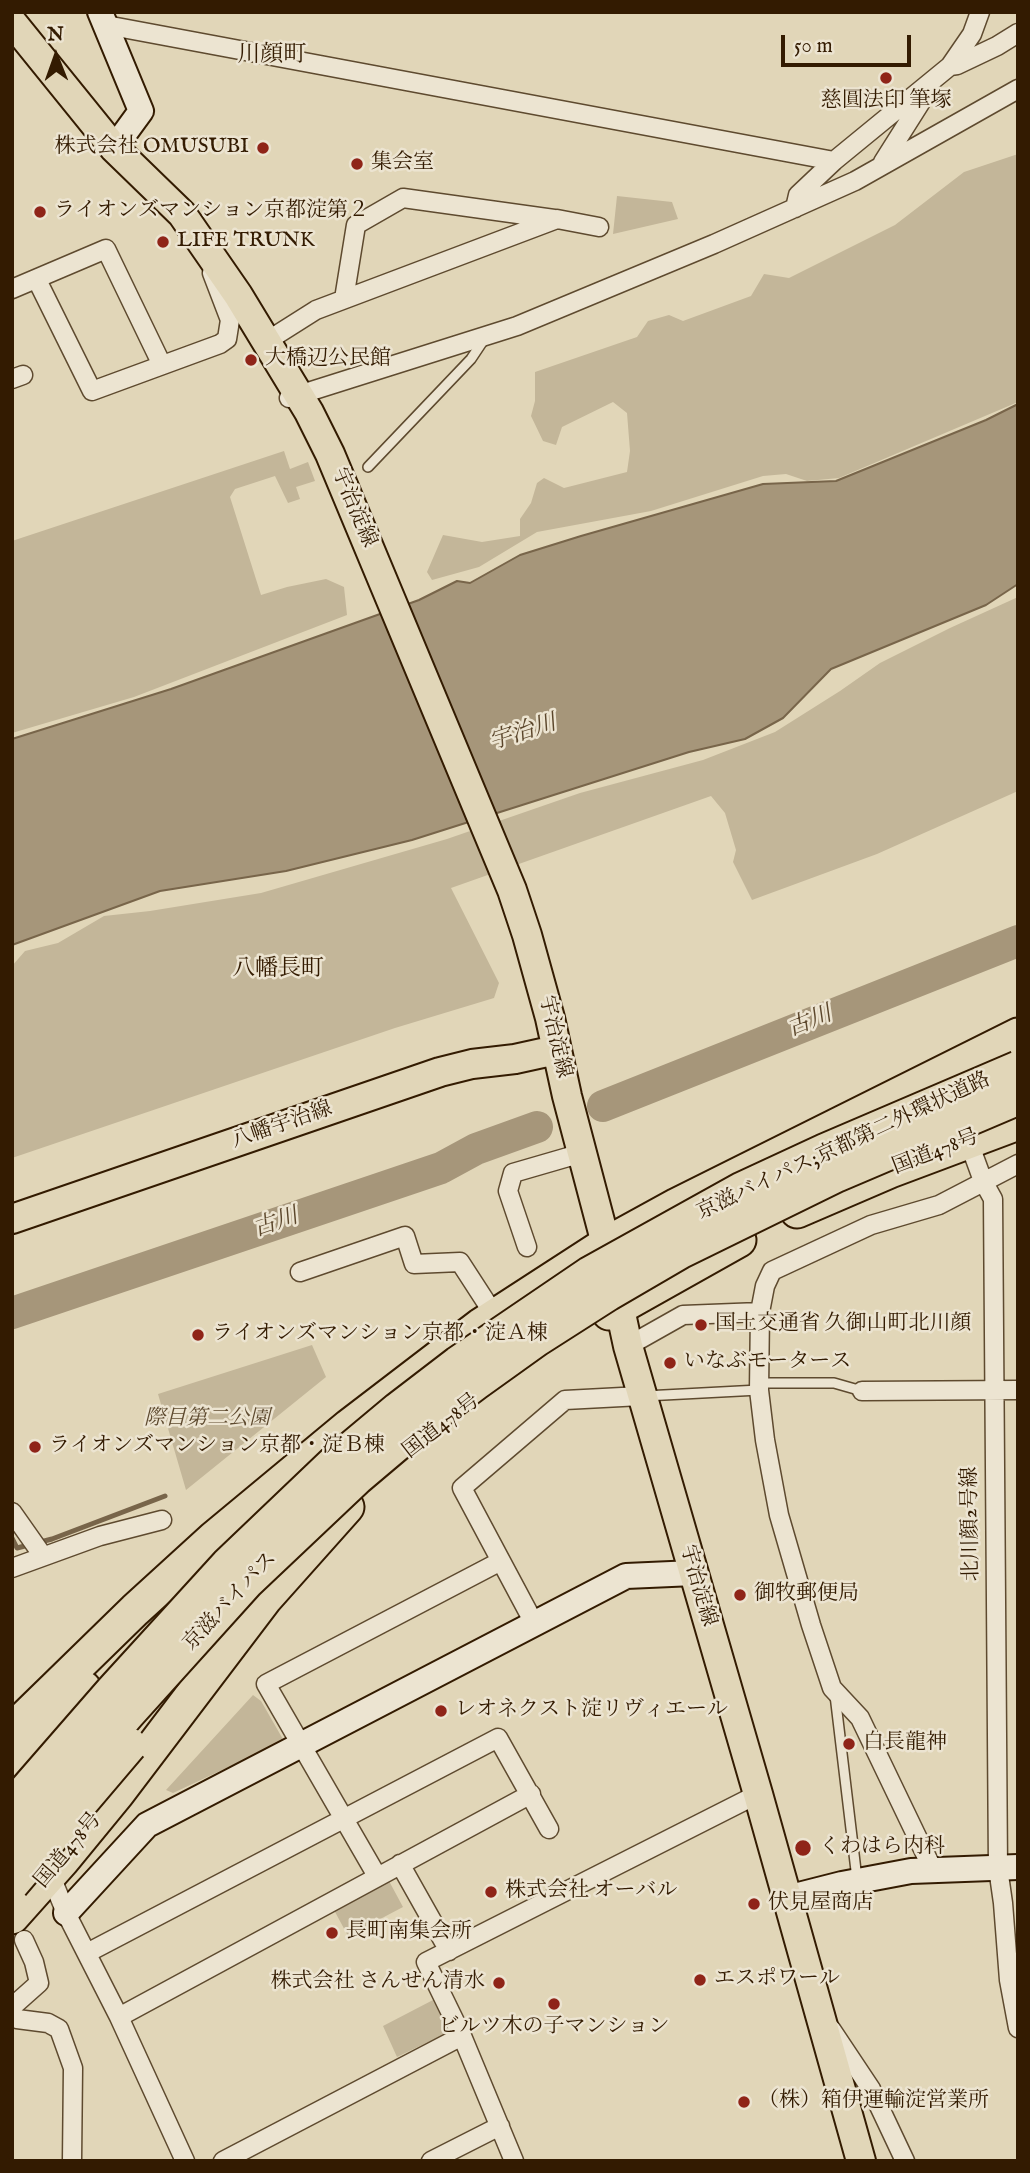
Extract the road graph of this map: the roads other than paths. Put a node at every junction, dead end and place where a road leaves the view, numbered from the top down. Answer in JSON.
{"nodes":[{"id":1,"x":980,"y":12,"type":"edge"},
{"id":2,"x":103,"y":19,"type":"edge"},
{"id":3,"x":12,"y":22,"type":"edge"},
{"id":4,"x":1018,"y":33,"type":"edge"},
{"id":5,"x":950,"y":66,"type":"junction"},
{"id":6,"x":935,"y":78,"type":"junction"},
{"id":7,"x":1018,"y":89,"type":"edge"},
{"id":8,"x":114,"y":148,"type":"junction"},
{"id":9,"x":834,"y":161,"type":"junction"},
{"id":10,"x":881,"y":165,"type":"junction"},
{"id":11,"x":795,"y":208,"type":"junction"},
{"id":12,"x":557,"y":219,"type":"junction"},
{"id":13,"x":599,"y":227,"type":"dead end"},
{"id":14,"x":200,"y":240,"type":"junction"},
{"id":15,"x":37,"y":280,"type":"junction"},
{"id":16,"x":12,"y":289,"type":"edge"},
{"id":17,"x":344,"y":299,"type":"junction"},
{"id":18,"x":486,"y":336,"type":"junction"},
{"id":19,"x":267,"y":341,"type":"junction"},
{"id":20,"x":162,"y":365,"type":"junction"},
{"id":21,"x":298,"y":402,"type":"junction"},
{"id":22,"x":368,"y":467,"type":"dead end"},
{"id":23,"x":556,"y":1050,"type":"junction"},
{"id":24,"x":1015,"y":1052,"type":"edge"},
{"id":25,"x":1018,"y":1098,"type":"edge"},
{"id":26,"x":1018,"y":1123,"type":"edge"},
{"id":27,"x":968,"y":1140,"type":"junction"},
{"id":28,"x":582,"y":1153,"type":"junction"},
{"id":29,"x":1018,"y":1164,"type":"edge"},
{"id":30,"x":983,"y":1181,"type":"junction"},
{"id":31,"x":12,"y":1219,"type":"edge"},
{"id":32,"x":606,"y":1244,"type":"junction"},
{"id":33,"x":527,"y":1247,"type":"dead end"},
{"id":34,"x":300,"y":1272,"type":"dead end"},
{"id":35,"x":619,"y":1307,"type":"junction"},
{"id":36,"x":760,"y":1312,"type":"junction"},
{"id":37,"x":495,"y":1316,"type":"junction"},
{"id":38,"x":628,"y":1346,"type":"junction"},
{"id":39,"x":467,"y":1373,"type":"junction"},
{"id":40,"x":759,"y":1387,"type":"junction"},
{"id":41,"x":993,"y":1390,"type":"junction"},
{"id":42,"x":1018,"y":1390,"type":"edge"},
{"id":43,"x":862,"y":1391,"type":"joint"},
{"id":44,"x":641,"y":1396,"type":"junction"},
{"id":45,"x":349,"y":1426,"type":"junction"},
{"id":46,"x":349,"y":1504,"type":"junction"},
{"id":47,"x":12,"y":1512,"type":"edge"},
{"id":48,"x":162,"y":1520,"type":"dead end"},
{"id":49,"x":43,"y":1556,"type":"junction"},
{"id":50,"x":501,"y":1561,"type":"junction"},
{"id":51,"x":12,"y":1568,"type":"edge"},
{"id":52,"x":694,"y":1573,"type":"junction"},
{"id":53,"x":534,"y":1623,"type":"junction"},
{"id":54,"x":834,"y":1690,"type":"junction"},
{"id":55,"x":12,"y":1730,"type":"edge"},
{"id":56,"x":302,"y":1745,"type":"junction"},
{"id":57,"x":12,"y":1766,"type":"edge"},
{"id":58,"x":12,"y":1778,"type":"edge"},
{"id":59,"x":531,"y":1794,"type":"junction"},
{"id":60,"x":758,"y":1794,"type":"junction"},
{"id":61,"x":12,"y":1806,"type":"edge"},
{"id":62,"x":344,"y":1818,"type":"junction"},
{"id":63,"x":549,"y":1829,"type":"dead end"},
{"id":64,"x":12,"y":1848,"type":"edge"},
{"id":65,"x":400,"y":1864,"type":"junction"},
{"id":66,"x":1008,"y":1867,"type":"edge"},
{"id":67,"x":933,"y":1870,"type":"junction"},
{"id":68,"x":50,"y":1875,"type":"junction"},
{"id":69,"x":377,"y":1876,"type":"junction"},
{"id":70,"x":857,"y":1881,"type":"junction"},
{"id":71,"x":12,"y":1884,"type":"edge"},
{"id":72,"x":787,"y":1898,"type":"junction"},
{"id":73,"x":66,"y":1913,"type":"junction"},
{"id":74,"x":18,"y":1928,"type":"edge"},
{"id":75,"x":449,"y":1951,"type":"junction"},
{"id":76,"x":86,"y":1953,"type":"junction"},
{"id":77,"x":12,"y":2007,"type":"edge"},
{"id":78,"x":818,"y":2008,"type":"junction"},
{"id":79,"x":12,"y":2016,"type":"edge"},
{"id":80,"x":120,"y":2017,"type":"junction"},
{"id":81,"x":1018,"y":2028,"type":"edge"},
{"id":82,"x":462,"y":2036,"type":"junction"},
{"id":83,"x":500,"y":2126,"type":"junction"},
{"id":84,"x":72,"y":2161,"type":"edge"},
{"id":85,"x":185,"y":2161,"type":"edge"},
{"id":86,"x":223,"y":2161,"type":"edge"},
{"id":87,"x":431,"y":2161,"type":"edge"},
{"id":88,"x":514,"y":2161,"type":"edge"},
{"id":89,"x":861,"y":2161,"type":"edge"},
{"id":90,"x":905,"y":2161,"type":"edge"}],
"edges":[{"from":1,"to":5,"type":"street"},
{"from":2,"to":8,"type":"street"},
{"from":2,"to":9,"type":"street"},
{"from":3,"to":8,"type":"main road","name":"宇治淀線"},
{"from":4,"to":5,"type":"street"},
{"from":5,"to":6,"type":"street"},
{"from":6,"to":9,"type":"street"},
{"from":6,"to":10,"type":"street"},
{"from":7,"to":10,"type":"street"},
{"from":8,"to":14,"type":"main road","name":"宇治淀線"},
{"from":9,"to":11,"type":"street"},
{"from":10,"to":11,"type":"street"},
{"from":11,"to":18,"type":"street"},
{"from":12,"to":13,"type":"street"},
{"from":12,"to":17,"type":"street"},
{"from":12,"to":17,"type":"street"},
{"from":14,"to":19,"type":"main road","name":"宇治淀線"},
{"from":14,"to":20,"type":"street"},
{"from":15,"to":16,"type":"street"},
{"from":15,"to":20,"type":"street"},
{"from":15,"to":20,"type":"street"},
{"from":17,"to":19,"type":"street"},
{"from":18,"to":21,"type":"street"},
{"from":18,"to":22,"type":"lane"},
{"from":19,"to":21,"type":"main road","name":"宇治淀線"},
{"from":21,"to":23,"type":"main road","name":"宇治淀線"},
{"from":23,"to":28,"type":"main road","name":"宇治淀線"},
{"from":23,"to":31,"type":"main road","name":"八幡宇治線"},
{"from":24,"to":32,"type":"highway"},
{"from":24,"to":39,"type":"highway","name":"京滋バイパス;京都第二外環状道路","bridge":true},
{"from":25,"to":39,"type":"highway","name":"京滋バイパス;京都第二外環状道路","bridge":true},
{"from":26,"to":27,"type":"highway","name":"国道478号"},
{"from":27,"to":30,"type":"street","name":"北川顔2号線"},
{"from":27,"to":35,"type":"highway","name":"国道478号"},
{"from":28,"to":32,"type":"main road","name":"宇治淀線"},
{"from":28,"to":33,"type":"street"},
{"from":29,"to":30,"type":"street"},
{"from":30,"to":36,"type":"street"},
{"from":30,"to":41,"type":"street","name":"北川顔2号線"},
{"from":32,"to":35,"type":"main road","name":"宇治淀線"},
{"from":32,"to":37,"type":"highway"},
{"from":34,"to":37,"type":"street"},
{"from":35,"to":38,"type":"main road","name":"宇治淀線"},
{"from":35,"to":46,"type":"highway","name":"国道478号"},
{"from":36,"to":38,"type":"street"},
{"from":36,"to":40,"type":"street"},
{"from":37,"to":45,"type":"highway"},
{"from":38,"to":44,"type":"main road","name":"宇治淀線"},
{"from":39,"to":61,"type":"highway","name":"京滋バイパス","bridge":true},
{"from":39,"to":64,"type":"highway","name":"京滋バイパス","bridge":true},
{"from":40,"to":43,"type":"lane"},
{"from":40,"to":44,"type":"lane"},
{"from":40,"to":54,"type":"street"},
{"from":41,"to":42,"type":"street"},
{"from":41,"to":43,"type":"street"},
{"from":41,"to":66,"type":"street","name":"北川顔2号線"},
{"from":44,"to":50,"type":"street"},
{"from":44,"to":52,"type":"main road","name":"宇治淀線"},
{"from":45,"to":55,"type":"highway"},
{"from":45,"to":57,"type":"highway"},
{"from":46,"to":68,"type":"highway","name":"国道478号"},
{"from":46,"to":71,"type":"highway","bridge":true},
{"from":47,"to":49,"type":"street"},
{"from":48,"to":49,"type":"street"},
{"from":49,"to":51,"type":"street"},
{"from":50,"to":53,"type":"street"},
{"from":50,"to":56,"type":"street"},
{"from":52,"to":53,"type":"street"},
{"from":52,"to":60,"type":"main road","name":"宇治淀線"},
{"from":53,"to":56,"type":"street"},
{"from":54,"to":67,"type":"street"},
{"from":54,"to":70,"type":"lane"},
{"from":56,"to":62,"type":"street"},
{"from":56,"to":73,"type":"street"},
{"from":58,"to":68,"type":"street"},
{"from":59,"to":62,"type":"street"},
{"from":59,"to":63,"type":"street"},
{"from":59,"to":65,"type":"street"},
{"from":60,"to":72,"type":"main road","name":"宇治淀線"},
{"from":60,"to":75,"type":"street"},
{"from":62,"to":69,"type":"street"},
{"from":62,"to":76,"type":"street"},
{"from":65,"to":69,"type":"street"},
{"from":65,"to":75,"type":"street"},
{"from":66,"to":67,"type":"street"},
{"from":66,"to":81,"type":"street","name":"北川顔2号線"},
{"from":67,"to":70,"type":"street"},
{"from":68,"to":73,"type":"street"},
{"from":68,"to":74,"type":"highway","name":"国道478号"},
{"from":69,"to":80,"type":"street"},
{"from":70,"to":72,"type":"street"},
{"from":72,"to":78,"type":"main road","name":"宇治淀線"},
{"from":73,"to":76,"type":"street"},
{"from":74,"to":77,"type":"street"},
{"from":75,"to":82,"type":"street"},
{"from":76,"to":80,"type":"street"},
{"from":78,"to":89,"type":"main road","name":"宇治淀線"},
{"from":78,"to":90,"type":"street"},
{"from":79,"to":84,"type":"street"},
{"from":80,"to":85,"type":"street"},
{"from":82,"to":83,"type":"street"},
{"from":82,"to":86,"type":"street"},
{"from":83,"to":87,"type":"street"},
{"from":83,"to":88,"type":"street"}]}
